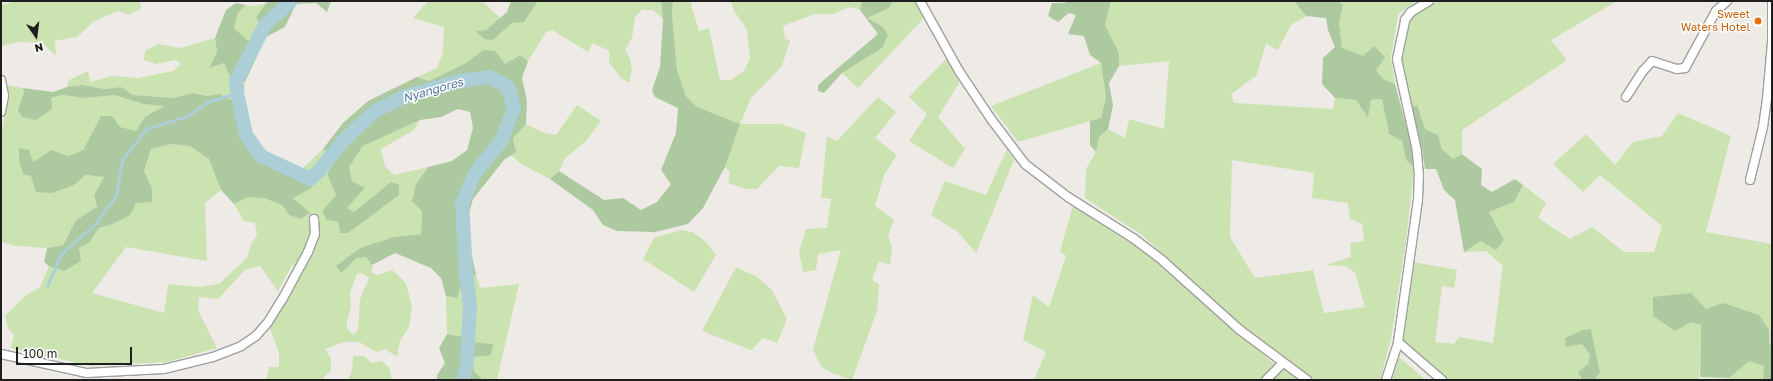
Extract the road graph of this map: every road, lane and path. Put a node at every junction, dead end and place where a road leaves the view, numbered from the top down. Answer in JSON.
{"nodes":[{"id":1,"x":920,"y":1,"type":"edge"},
{"id":2,"x":1429,"y":1,"type":"edge"},
{"id":3,"x":1727,"y":1,"type":"edge"},
{"id":4,"x":1772,"y":1,"type":"edge"},
{"id":5,"x":1,"y":80,"type":"edge"},
{"id":6,"x":1626,"y":97,"type":"dead end"},
{"id":7,"x":1,"y":112,"type":"edge"},
{"id":8,"x":1750,"y":180,"type":"dead end"},
{"id":9,"x":314,"y":219,"type":"dead end"},
{"id":10,"x":1398,"y":342,"type":"junction"},
{"id":11,"x":1,"y":354,"type":"edge"},
{"id":12,"x":1283,"y":363,"type":"junction"},
{"id":13,"x":1266,"y":380,"type":"edge"},
{"id":14,"x":1307,"y":380,"type":"edge"},
{"id":15,"x":1386,"y":380,"type":"edge"},
{"id":16,"x":1442,"y":380,"type":"edge"}],
"edges":[{"from":1,"to":12,"type":"street"},
{"from":2,"to":10,"type":"street"},
{"from":3,"to":6,"type":"street"},
{"from":4,"to":8,"type":"street"},
{"from":5,"to":7,"type":"street"},
{"from":9,"to":11,"type":"street"},
{"from":10,"to":15,"type":"street"},
{"from":10,"to":16,"type":"street"},
{"from":12,"to":13,"type":"street"},
{"from":12,"to":14,"type":"street"}]}
